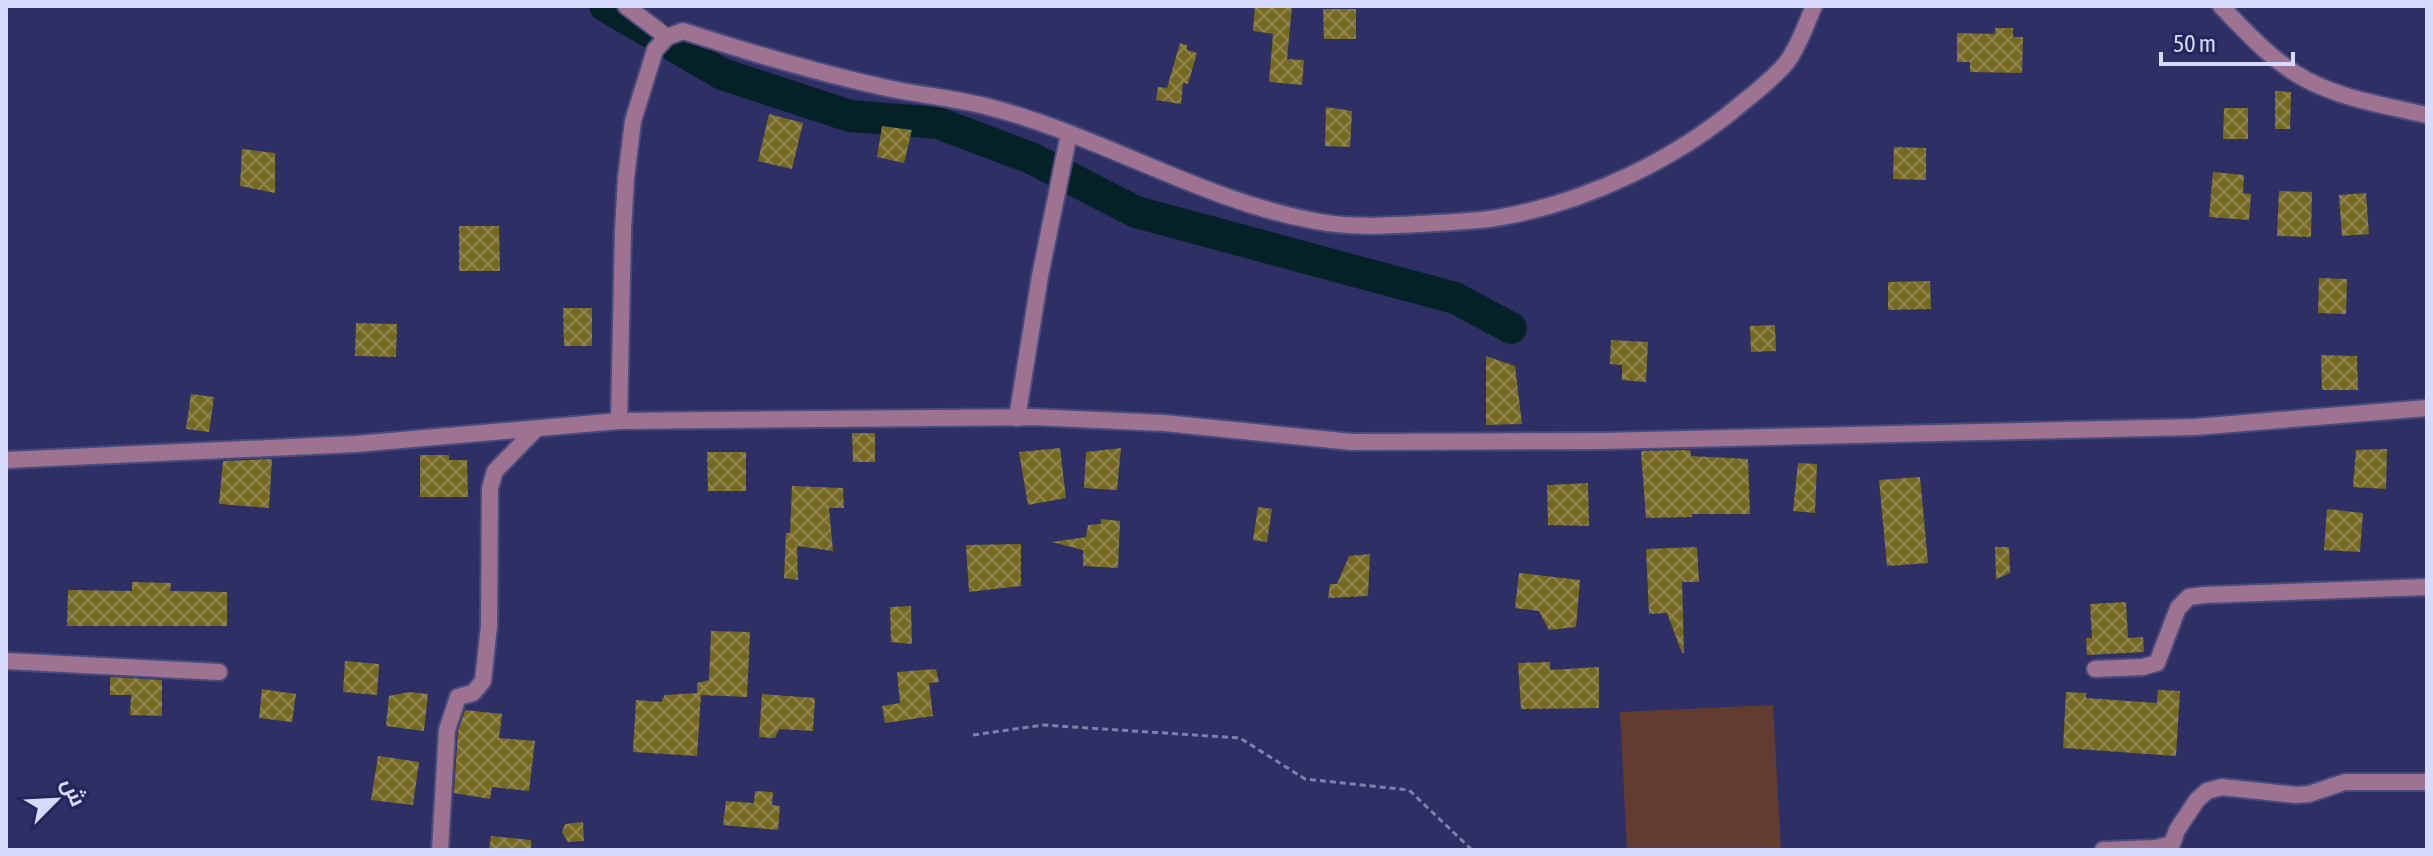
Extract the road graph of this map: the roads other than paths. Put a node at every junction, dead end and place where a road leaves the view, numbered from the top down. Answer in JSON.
{"nodes":[{"id":1,"x":626,"y":6,"type":"edge"},
{"id":2,"x":1814,"y":6,"type":"edge"},
{"id":3,"x":2221,"y":6,"type":"edge"},
{"id":4,"x":667,"y":37,"type":"junction"},
{"id":5,"x":2426,"y":112,"type":"edge"},
{"id":6,"x":1069,"y":134,"type":"junction"},
{"id":7,"x":2427,"y":408,"type":"edge"},
{"id":8,"x":1017,"y":418,"type":"junction"},
{"id":9,"x":619,"y":421,"type":"junction"},
{"id":10,"x":536,"y":429,"type":"junction"},
{"id":11,"x":6,"y":460,"type":"edge"},
{"id":12,"x":2427,"y":587,"type":"edge"},
{"id":13,"x":6,"y":661,"type":"edge"},
{"id":14,"x":2095,"y":669,"type":"dead end"},
{"id":15,"x":219,"y":672,"type":"dead end"},
{"id":16,"x":2427,"y":782,"type":"edge"},
{"id":17,"x":440,"y":850,"type":"edge"},
{"id":18,"x":2103,"y":850,"type":"edge"}],
"edges":[{"from":1,"to":4,"type":"street"},
{"from":2,"to":6,"type":"street"},
{"from":3,"to":5,"type":"street"},
{"from":4,"to":6,"type":"street"},
{"from":4,"to":9,"type":"street"},
{"from":6,"to":8,"type":"street"},
{"from":7,"to":8,"type":"street"},
{"from":8,"to":9,"type":"street"},
{"from":9,"to":10,"type":"street"},
{"from":10,"to":11,"type":"street"},
{"from":10,"to":17,"type":"street"},
{"from":12,"to":14,"type":"street"},
{"from":13,"to":15,"type":"street"},
{"from":16,"to":18,"type":"street"}]}
